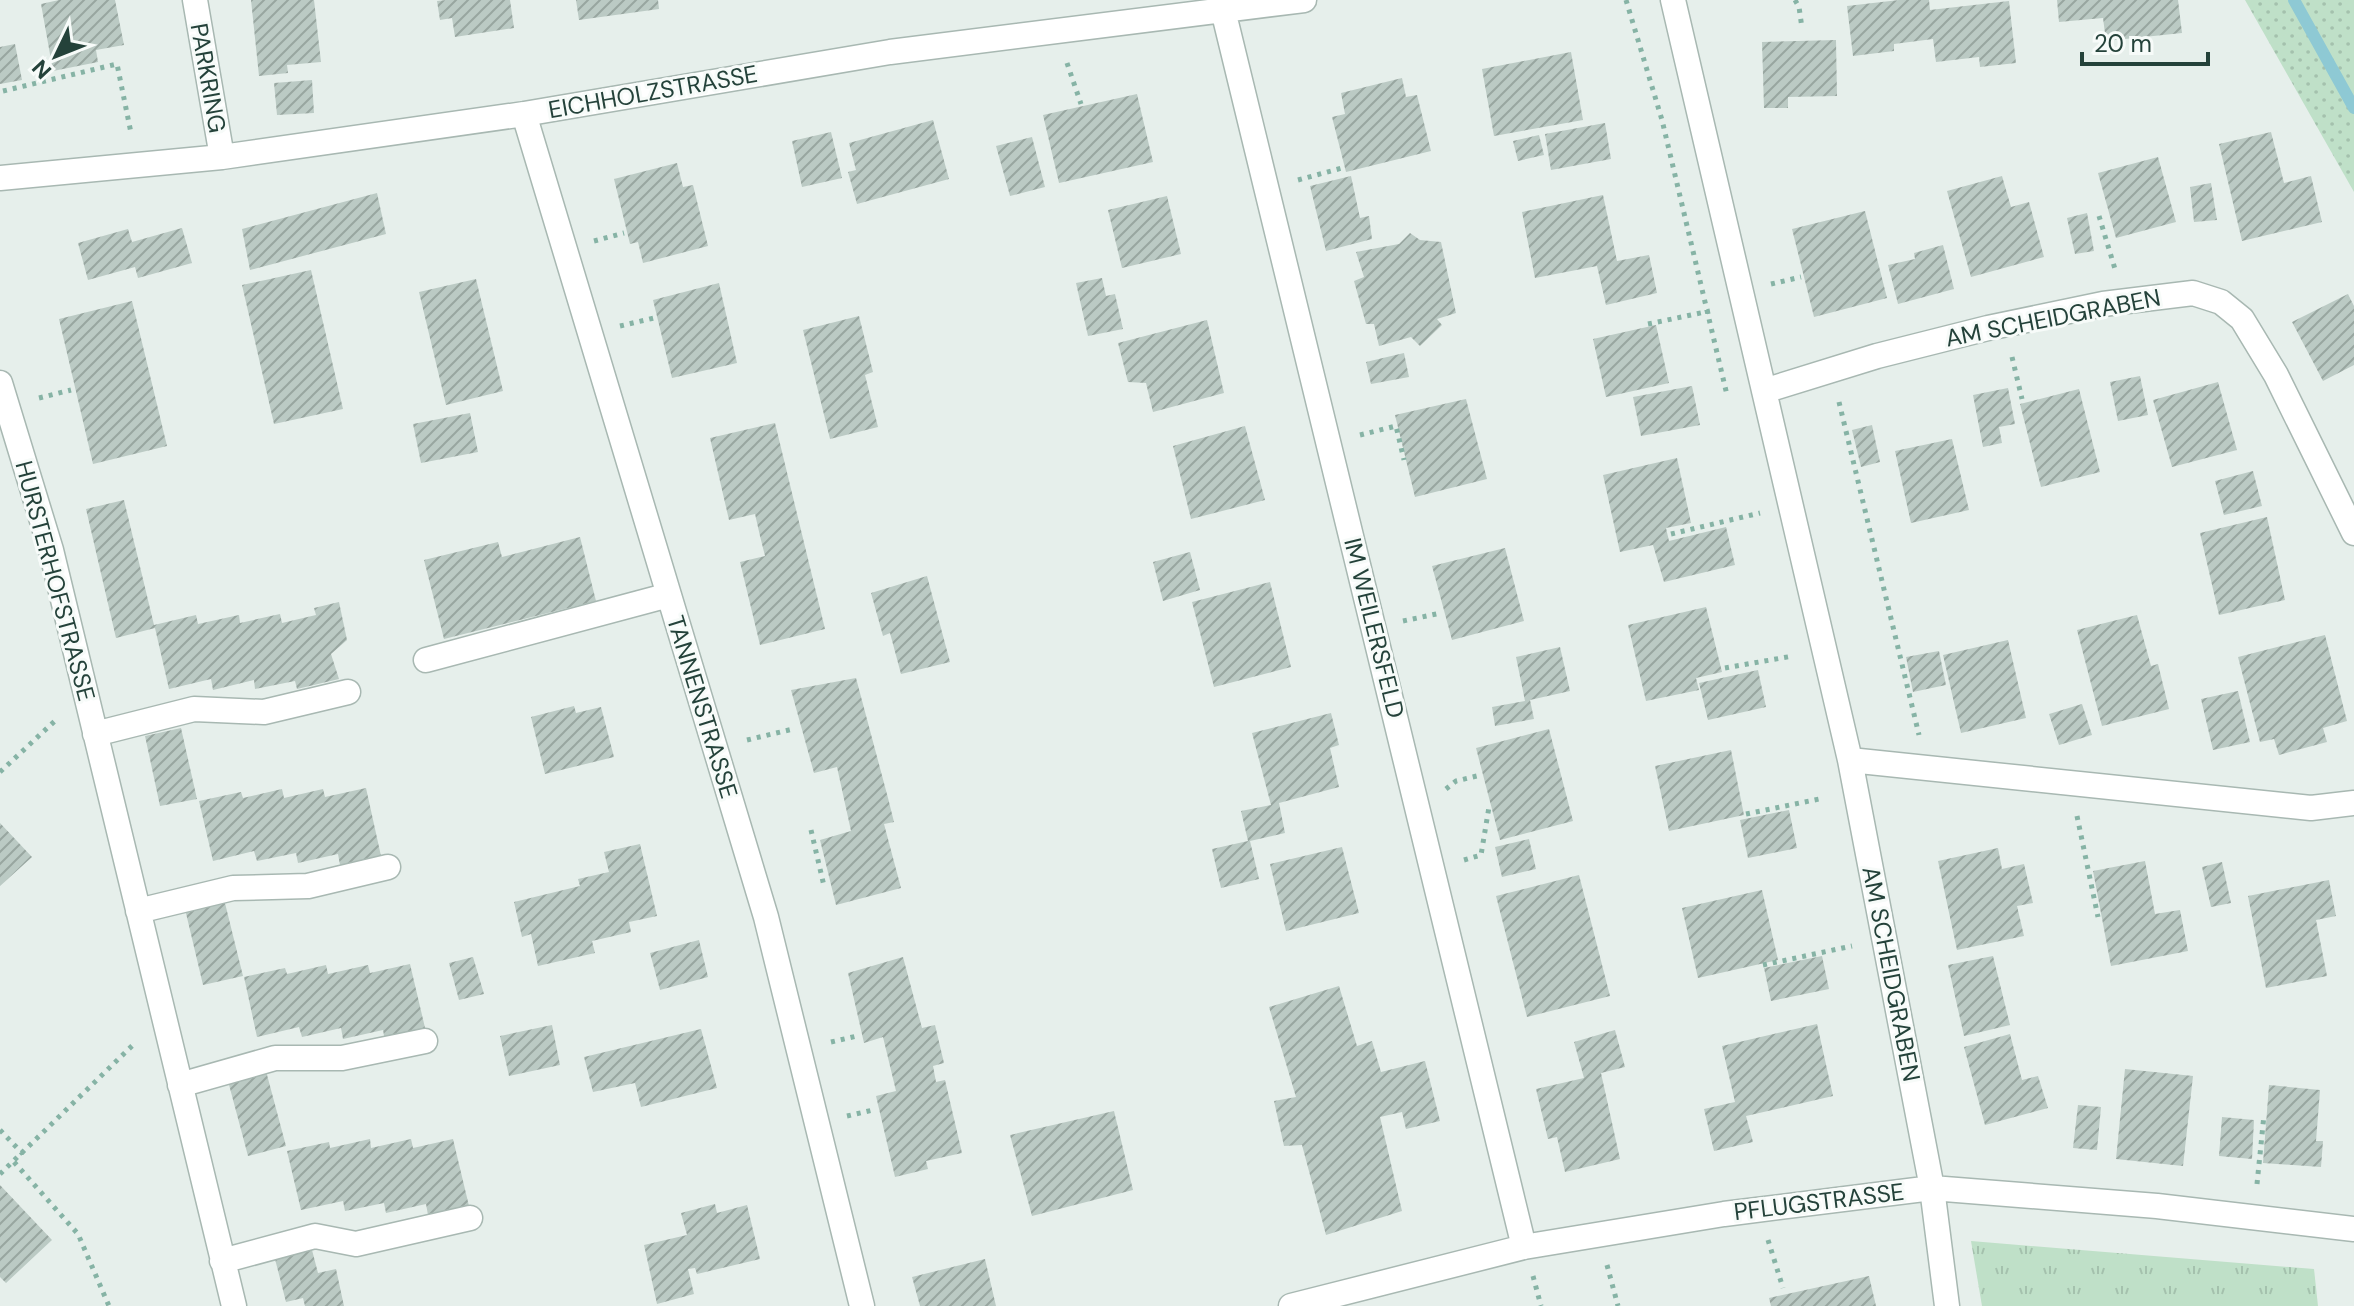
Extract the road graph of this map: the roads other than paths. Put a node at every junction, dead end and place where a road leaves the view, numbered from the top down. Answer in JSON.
{"nodes":[{"id":1,"x":195,"y":0,"type":"edge"},
{"id":2,"x":1304,"y":0,"type":"edge"},
{"id":3,"x":1673,"y":0,"type":"edge"},
{"id":4,"x":1223,"y":10,"type":"junction"},
{"id":5,"x":524,"y":114,"type":"junction"},
{"id":6,"x":222,"y":157,"type":"junction"},
{"id":7,"x":0,"y":178,"type":"edge"},
{"id":8,"x":0,"y":383,"type":"edge"},
{"id":9,"x":1764,"y":391,"type":"junction"},
{"id":10,"x":2354,"y":533,"type":"edge"},
{"id":11,"x":669,"y":595,"type":"junction"},
{"id":12,"x":426,"y":660,"type":"dead end"},
{"id":13,"x":348,"y":692,"type":"dead end"},
{"id":14,"x":95,"y":734,"type":"junction"},
{"id":15,"x":1850,"y":760,"type":"junction"},
{"id":16,"x":2354,"y":803,"type":"edge"},
{"id":17,"x":388,"y":867,"type":"dead end"},
{"id":18,"x":138,"y":911,"type":"junction"},
{"id":19,"x":425,"y":1041,"type":"dead end"},
{"id":20,"x":180,"y":1085,"type":"junction"},
{"id":21,"x":1932,"y":1188,"type":"junction"},
{"id":22,"x":470,"y":1218,"type":"dead end"},
{"id":23,"x":2354,"y":1229,"type":"edge"},
{"id":24,"x":1524,"y":1247,"type":"junction"},
{"id":25,"x":222,"y":1261,"type":"junction"},
{"id":26,"x":234,"y":1306,"type":"edge"},
{"id":27,"x":862,"y":1306,"type":"edge"},
{"id":28,"x":1291,"y":1306,"type":"edge"},
{"id":29,"x":1947,"y":1306,"type":"edge"}],
"edges":[{"from":1,"to":6,"type":"street","name":"PARKRING"},
{"from":2,"to":4,"type":"street","name":"EICHHOLZSTRASSE"},
{"from":3,"to":9,"type":"street","name":"AM SCHEIDGRABEN"},
{"from":4,"to":5,"type":"street","name":"EICHHOLZSTRASSE"},
{"from":4,"to":24,"type":"street","name":"IM WEILERSFELD"},
{"from":5,"to":6,"type":"street","name":"EICHHOLZSTRASSE"},
{"from":5,"to":11,"type":"street","name":"TANNENSTRASSE"},
{"from":6,"to":7,"type":"street","name":"EICHHOLZSTRASSE"},
{"from":8,"to":14,"type":"street","name":"HURSTERHOFSTRASSE"},
{"from":9,"to":10,"type":"street","name":"AM SCHEIDGRABEN"},
{"from":9,"to":15,"type":"street","name":"AM SCHEIDGRABEN"},
{"from":11,"to":12,"type":"street"},
{"from":11,"to":27,"type":"street","name":"TANNENSTRASSE"},
{"from":13,"to":14,"type":"street","name":"HURSTERHOFSTRASSE"},
{"from":14,"to":18,"type":"street","name":"HURSTERHOFSTRASSE"},
{"from":15,"to":16,"type":"street"},
{"from":15,"to":21,"type":"street","name":"AM SCHEIDGRABEN"},
{"from":17,"to":18,"type":"street"},
{"from":18,"to":20,"type":"street","name":"HURSTERHOFSTRASSE"},
{"from":19,"to":20,"type":"street"},
{"from":20,"to":25,"type":"street","name":"HURSTERHOFSTRASSE"},
{"from":21,"to":23,"type":"street","name":"PFLUGSTRASSE"},
{"from":21,"to":24,"type":"street","name":"PFLUGSTRASSE"},
{"from":21,"to":29,"type":"street","name":"AM SCHEIDGRABEN"},
{"from":22,"to":25,"type":"street"},
{"from":24,"to":28,"type":"street","name":"PFLUGSTRASSE"},
{"from":25,"to":26,"type":"street","name":"HURSTERHOFSTRASSE"}]}
